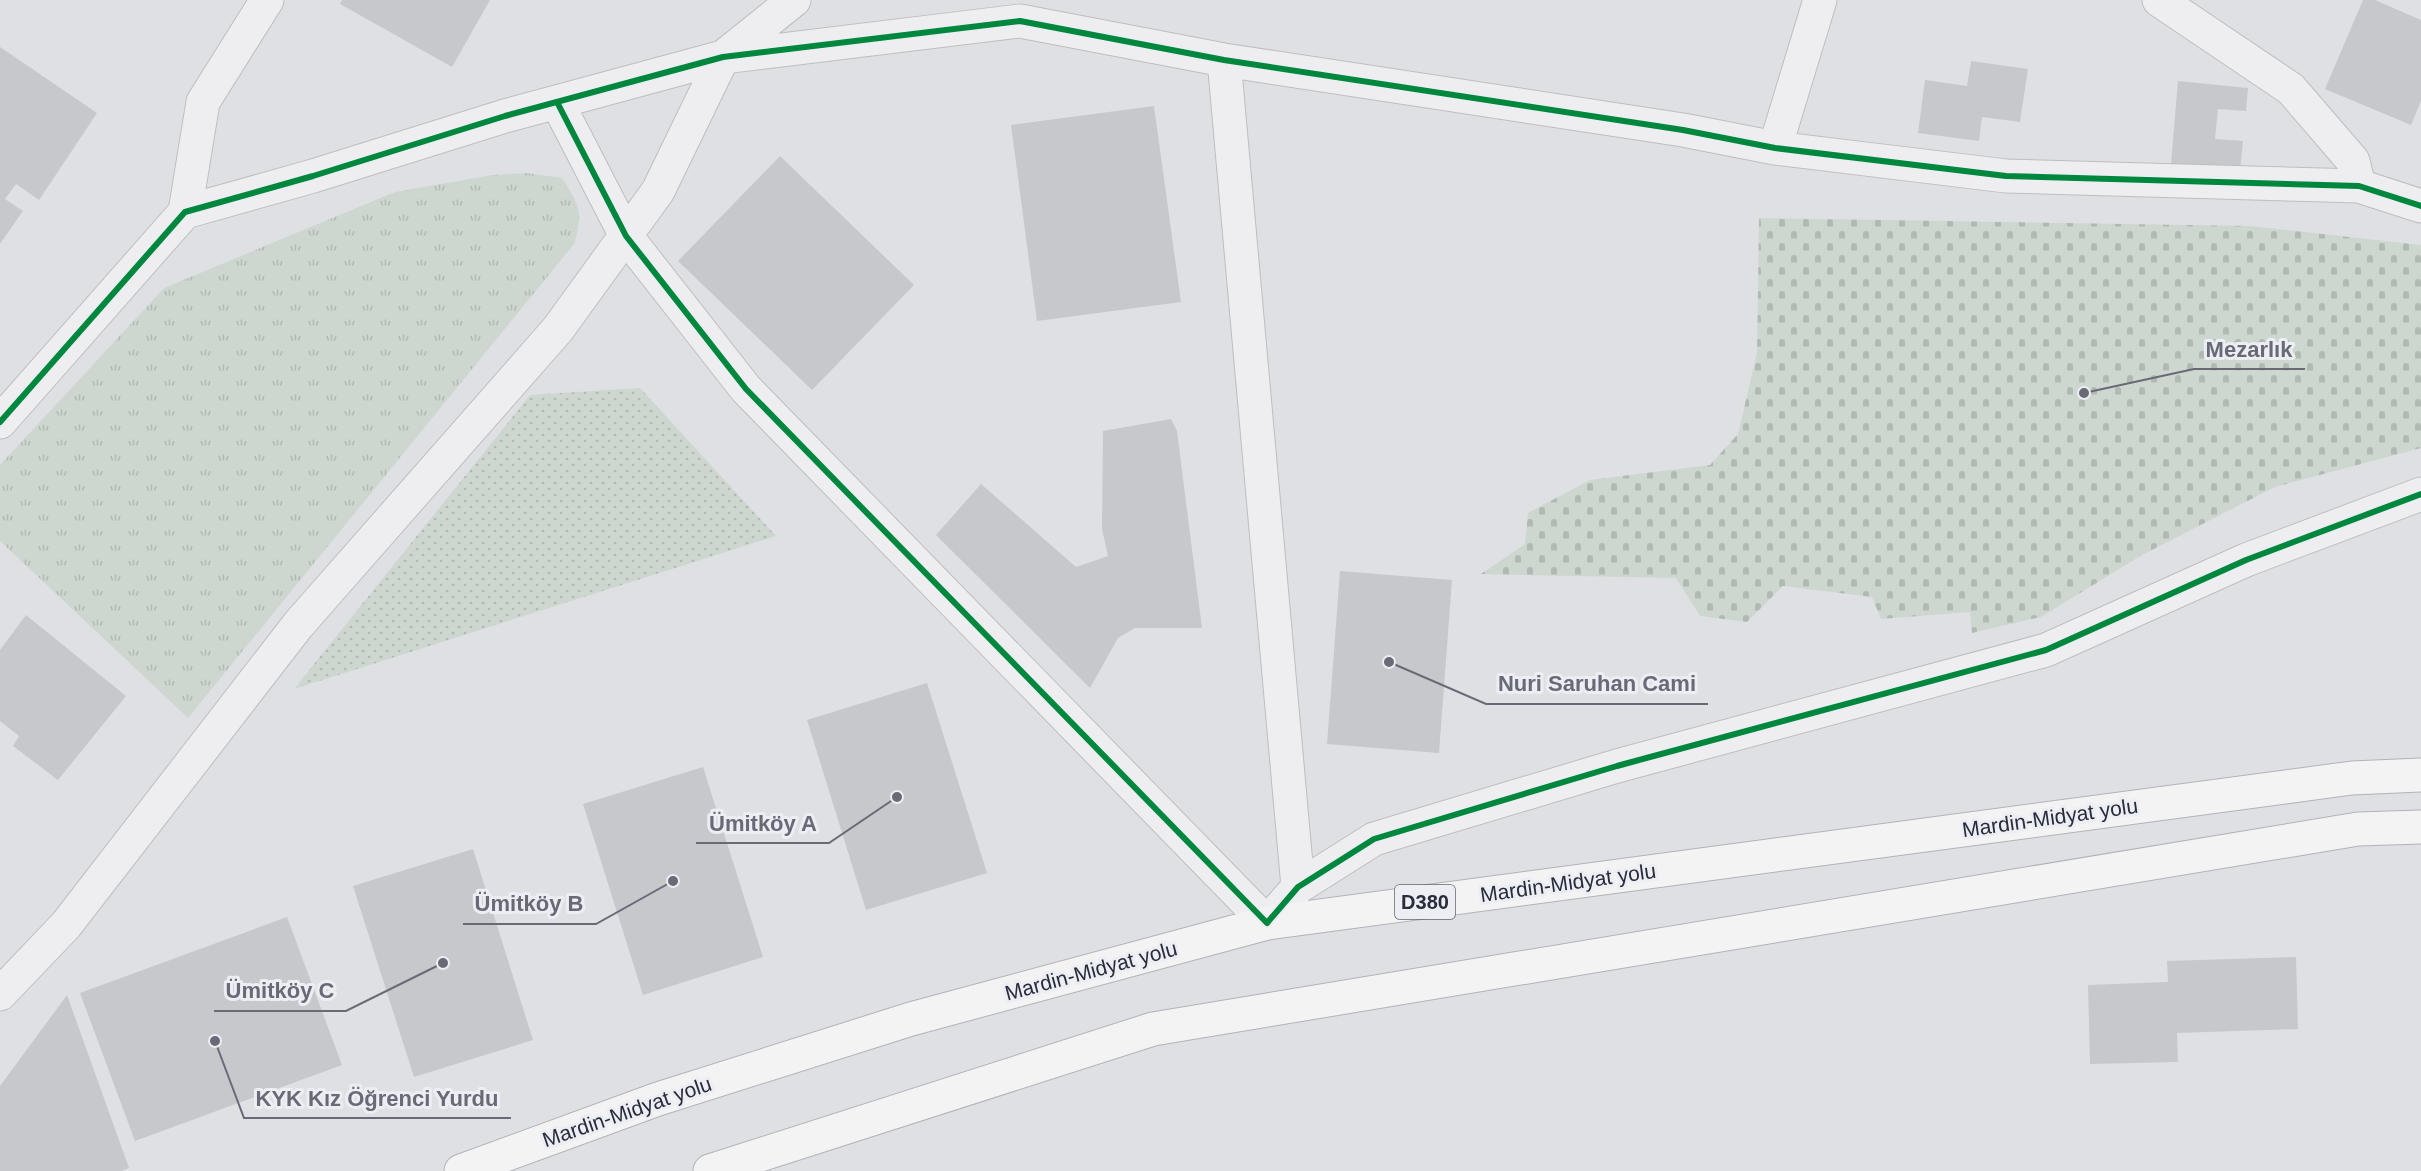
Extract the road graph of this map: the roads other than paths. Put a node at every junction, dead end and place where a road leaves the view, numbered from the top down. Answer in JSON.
{"nodes":[{"id":1,"x":267,"y":0,"type":"edge"},
{"id":2,"x":794,"y":0,"type":"edge"},
{"id":3,"x":1820,"y":0,"type":"edge"},
{"id":4,"x":2159,"y":0,"type":"edge"},
{"id":5,"x":2196,"y":11,"type":"edge"},
{"id":6,"x":723,"y":57,"type":"junction"},
{"id":7,"x":1224,"y":60,"type":"junction"},
{"id":8,"x":557,"y":102,"type":"junction"},
{"id":9,"x":1775,"y":148,"type":"junction"},
{"id":10,"x":2360,"y":186,"type":"junction"},
{"id":11,"x":2421,"y":206,"type":"edge"},
{"id":12,"x":185,"y":212,"type":"junction"},
{"id":13,"x":626,"y":236,"type":"junction"},
{"id":14,"x":0,"y":422,"type":"edge"},
{"id":15,"x":2421,"y":494,"type":"edge"},
{"id":16,"x":2421,"y":775,"type":"edge"},
{"id":17,"x":2421,"y":827,"type":"edge"},
{"id":18,"x":1298,"y":887,"type":"junction"},
{"id":19,"x":1267,"y":923,"type":"junction"},
{"id":20,"x":0,"y":994,"type":"edge"},
{"id":21,"x":461,"y":1171,"type":"edge"},
{"id":22,"x":710,"y":1171,"type":"edge"}],
"edges":[{"from":1,"to":12,"type":"street"},
{"from":2,"to":6,"type":"street"},
{"from":3,"to":9,"type":"street"},
{"from":4,"to":5,"type":"street"},
{"from":5,"to":10,"type":"street"},
{"from":6,"to":7,"type":"street"},
{"from":6,"to":8,"type":"street"},
{"from":6,"to":13,"type":"street"},
{"from":7,"to":9,"type":"street"},
{"from":7,"to":18,"type":"street"},
{"from":8,"to":12,"type":"street"},
{"from":8,"to":13,"type":"street"},
{"from":9,"to":10,"type":"street"},
{"from":10,"to":11,"type":"street"},
{"from":12,"to":14,"type":"street"},
{"from":13,"to":19,"type":"street"},
{"from":13,"to":20,"type":"street"},
{"from":15,"to":18,"type":"street"},
{"from":16,"to":19,"type":"highway","name":"Mardin-Midyat yolu","number":"D380"},
{"from":17,"to":22,"type":"highway"},
{"from":18,"to":19,"type":"street"},
{"from":19,"to":21,"type":"highway","name":"Mardin-Midyat yolu","number":"D380"}]}
